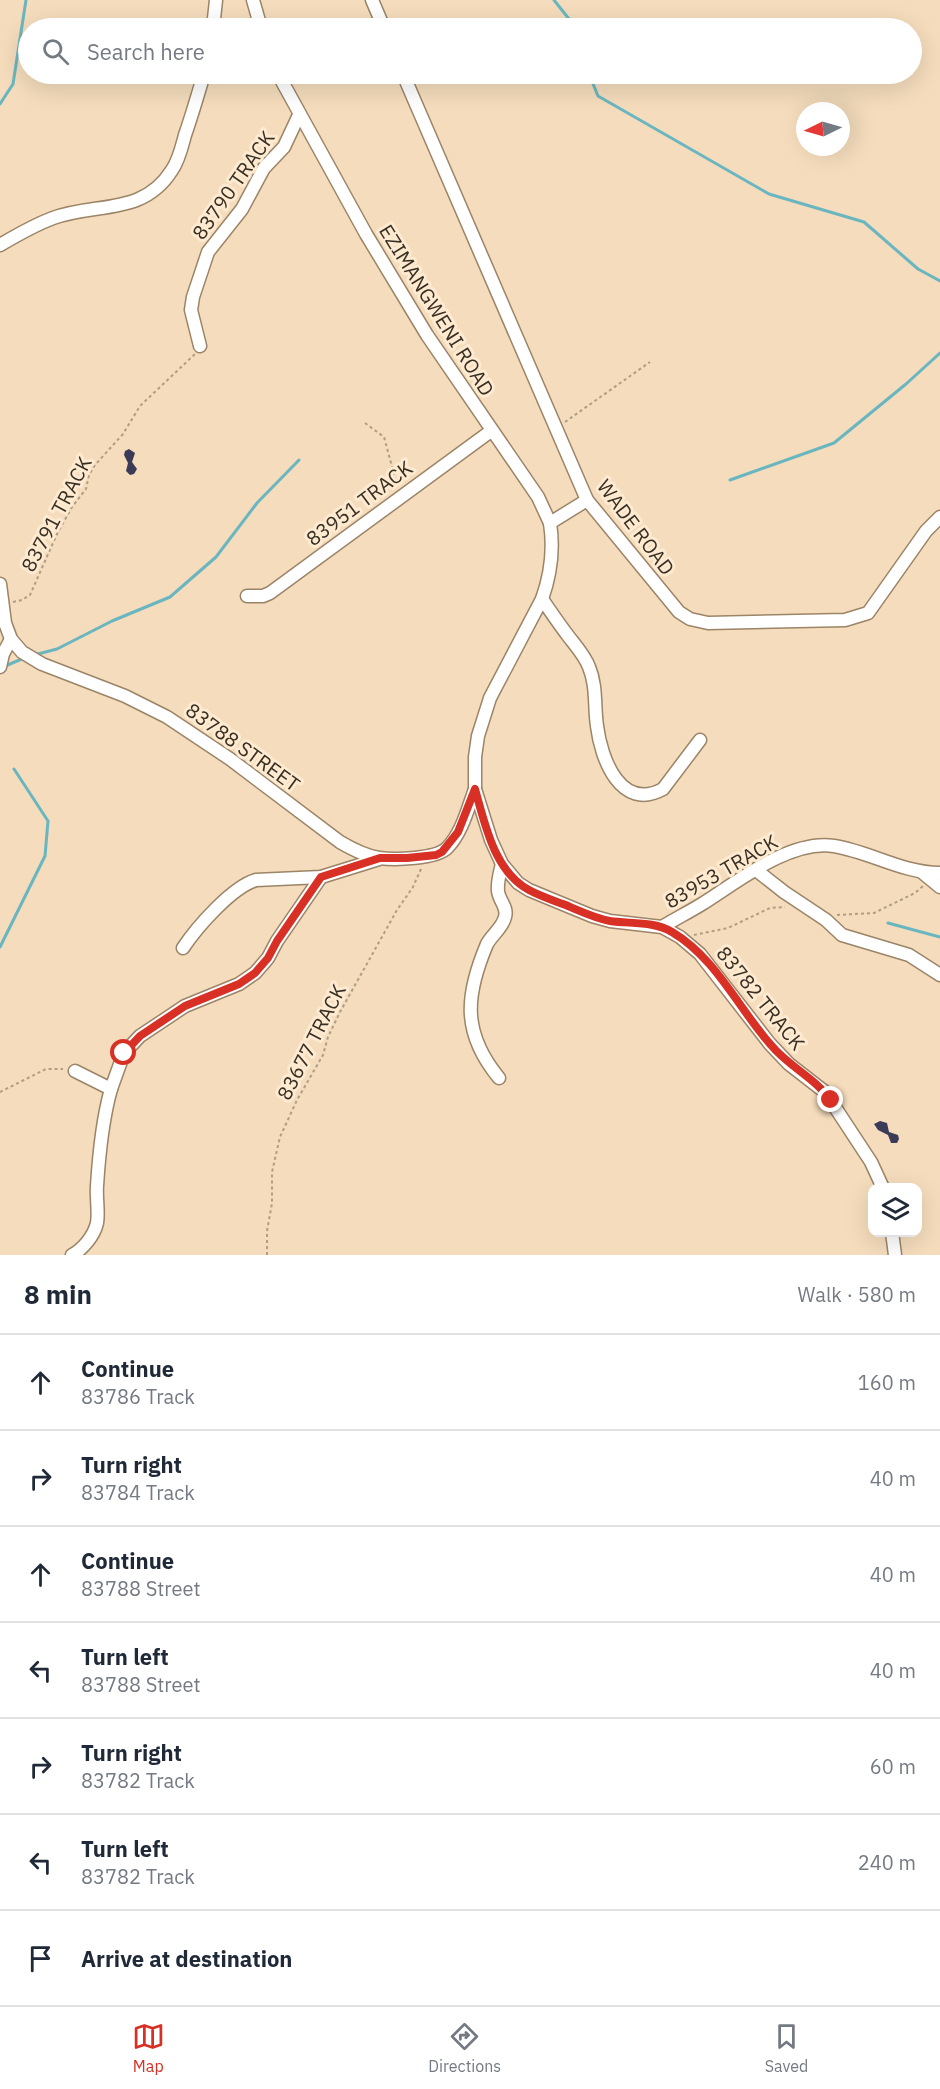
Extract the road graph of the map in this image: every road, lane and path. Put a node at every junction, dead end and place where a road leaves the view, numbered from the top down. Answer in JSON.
{"nodes":[{"id":1,"x":216,"y":0,"type":"edge"},
{"id":2,"x":253,"y":0,"type":"edge"},
{"id":3,"x":372,"y":0,"type":"edge"},
{"id":4,"x":214,"y":18,"type":"edge"},
{"id":5,"x":258,"y":18,"type":"edge"},
{"id":6,"x":380,"y":18,"type":"edge"},
{"id":7,"x":201,"y":84,"type":"edge"},
{"id":8,"x":283,"y":84,"type":"edge"},
{"id":9,"x":407,"y":84,"type":"edge"},
{"id":10,"x":299,"y":115,"type":"junction"},
{"id":11,"x":0,"y":245,"type":"edge"},
{"id":12,"x":200,"y":346,"type":"joint"},
{"id":13,"x":650,"y":362,"type":"dead end"},
{"id":14,"x":364,"y":423,"type":"dead end"},
{"id":15,"x":556,"y":429,"type":"junction"},
{"id":16,"x":491,"y":430,"type":"junction"},
{"id":17,"x":400,"y":497,"type":"junction"},
{"id":18,"x":587,"y":500,"type":"junction"},
{"id":19,"x":940,"y":517,"type":"edge"},
{"id":20,"x":550,"y":523,"type":"junction"},
{"id":21,"x":0,"y":584,"type":"edge"},
{"id":22,"x":247,"y":596,"type":"dead end"},
{"id":23,"x":542,"y":599,"type":"junction"},
{"id":24,"x":2,"y":604,"type":"junction"},
{"id":25,"x":10,"y":639,"type":"junction"},
{"id":26,"x":0,"y":667,"type":"edge"},
{"id":27,"x":700,"y":740,"type":"dead end"},
{"id":28,"x":475,"y":789,"type":"junction"},
{"id":29,"x":428,"y":856,"type":"junction"},
{"id":30,"x":380,"y":858,"type":"junction"},
{"id":31,"x":502,"y":864,"type":"junction"},
{"id":32,"x":756,"y":870,"type":"junction"},
{"id":33,"x":923,"y":873,"type":"junction"},
{"id":34,"x":940,"y":873,"type":"edge"},
{"id":35,"x":321,"y":877,"type":"junction"},
{"id":36,"x":940,"y":887,"type":"edge"},
{"id":37,"x":662,"y":927,"type":"junction"},
{"id":38,"x":183,"y":948,"type":"dead end"},
{"id":39,"x":940,"y":975,"type":"edge"},
{"id":40,"x":75,"y":1071,"type":"joint"},
{"id":41,"x":499,"y":1078,"type":"dead end"},
{"id":42,"x":111,"y":1089,"type":"junction"},
{"id":43,"x":0,"y":1092,"type":"edge"},
{"id":44,"x":881,"y":1183,"type":"edge"},
{"id":45,"x":892,"y":1237,"type":"edge"},
{"id":46,"x":72,"y":1255,"type":"edge"},
{"id":47,"x":267,"y":1255,"type":"edge"},
{"id":48,"x":894,"y":1255,"type":"edge"}],
"edges":[{"from":1,"to":4,"type":"street"},
{"from":2,"to":5,"type":"street"},
{"from":3,"to":6,"type":"street"},
{"from":7,"to":11,"type":"street"},
{"from":8,"to":10,"type":"street","name":"EZIMANGWENI ROAD"},
{"from":9,"to":15,"type":"street","name":"WADE ROAD"},
{"from":10,"to":12,"type":"street","name":"83790 TRACK"},
{"from":10,"to":16,"type":"street","name":"EZIMANGWENI ROAD"},
{"from":12,"to":24,"type":"path","name":"83791 TRACK"},
{"from":13,"to":15,"type":"path"},
{"from":14,"to":17,"type":"path"},
{"from":15,"to":18,"type":"street","name":"WADE ROAD"},
{"from":16,"to":17,"type":"street","name":"83951 TRACK"},
{"from":16,"to":20,"type":"street","name":"EZIMANGWENI ROAD"},
{"from":17,"to":22,"type":"street","name":"83951 TRACK"},
{"from":18,"to":19,"type":"street","name":"WADE ROAD"},
{"from":18,"to":20,"type":"street"},
{"from":20,"to":23,"type":"street","name":"83782 TRACK"},
{"from":21,"to":24,"type":"street"},
{"from":23,"to":27,"type":"street"},
{"from":23,"to":28,"type":"street","name":"83782 TRACK"},
{"from":24,"to":25,"type":"street"},
{"from":25,"to":26,"type":"street"},
{"from":25,"to":30,"type":"street","name":"83788 STREET"},
{"from":28,"to":29,"type":"street","name":"83788 STREET"},
{"from":28,"to":31,"type":"street","name":"83782 TRACK"},
{"from":29,"to":30,"type":"street","name":"83788 STREET"},
{"from":29,"to":47,"type":"path","name":"83677 TRACK"},
{"from":30,"to":35,"type":"street"},
{"from":31,"to":37,"type":"street","name":"83782 TRACK"},
{"from":31,"to":41,"type":"street"},
{"from":32,"to":33,"type":"street","name":"83953 TRACK"},
{"from":32,"to":37,"type":"street","name":"83953 TRACK"},
{"from":32,"to":39,"type":"street"},
{"from":33,"to":34,"type":"street","name":"83953 TRACK"},
{"from":33,"to":36,"type":"street"},
{"from":35,"to":38,"type":"street"},
{"from":35,"to":42,"type":"street"},
{"from":37,"to":44,"type":"street","name":"83782 TRACK"},
{"from":40,"to":42,"type":"street"},
{"from":40,"to":43,"type":"path"},
{"from":42,"to":46,"type":"street"},
{"from":45,"to":48,"type":"street"}]}
